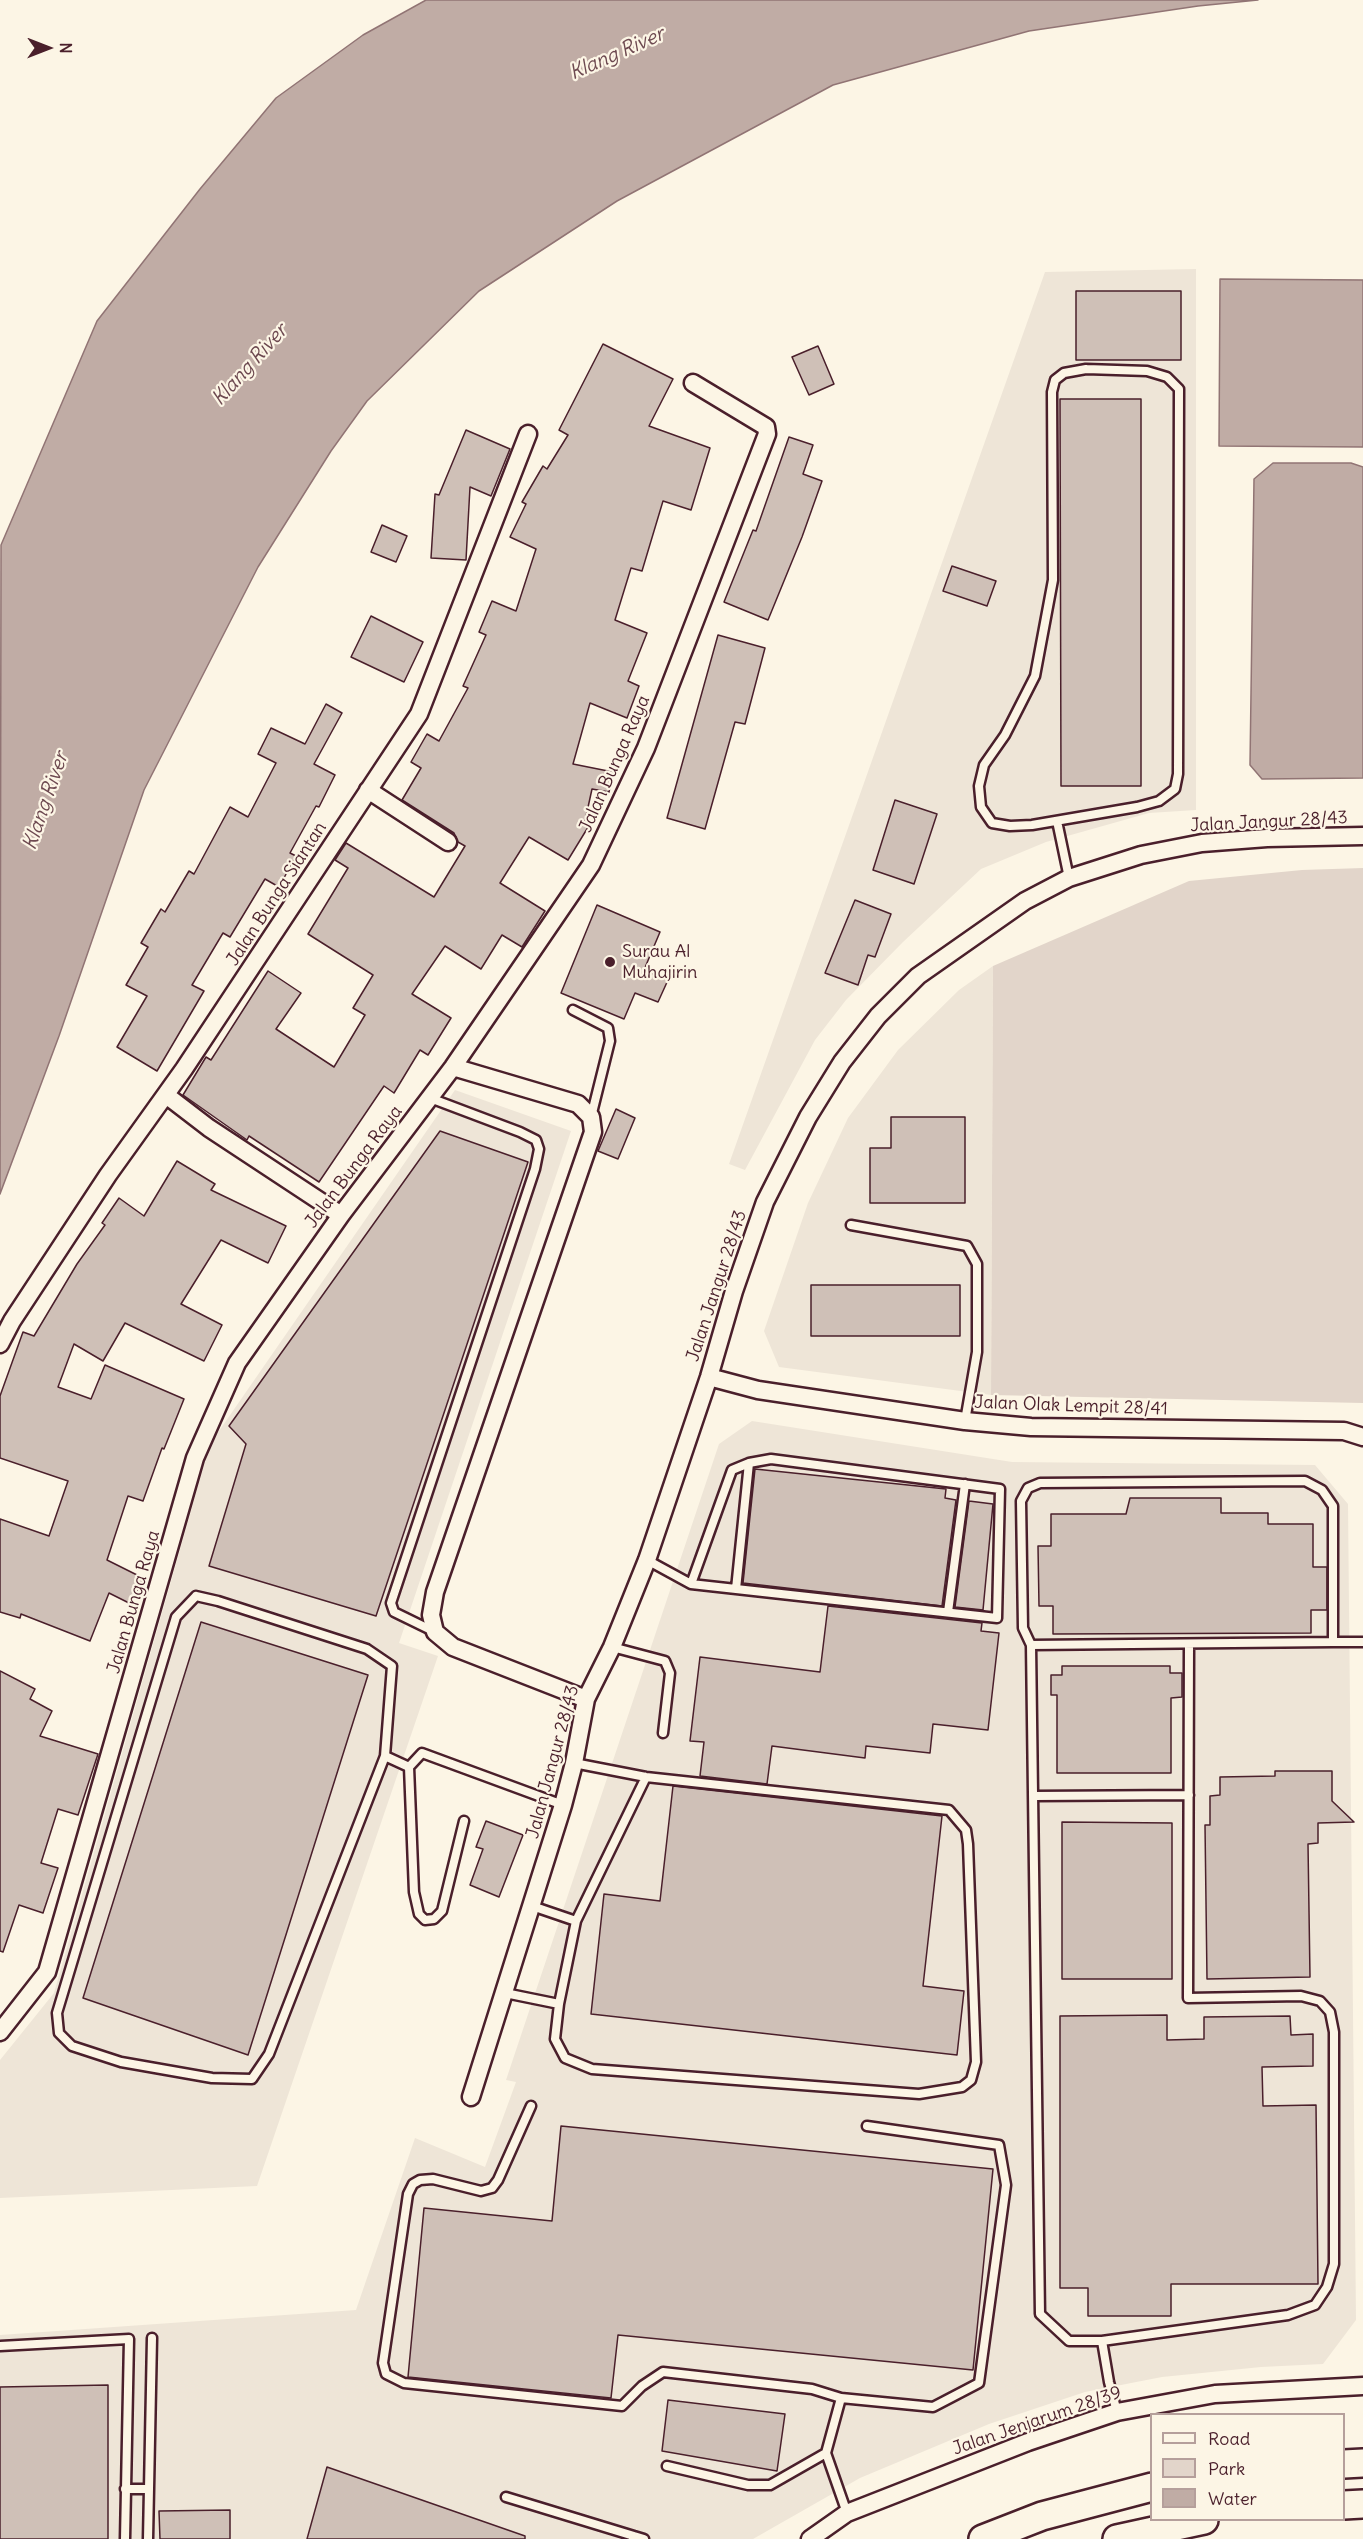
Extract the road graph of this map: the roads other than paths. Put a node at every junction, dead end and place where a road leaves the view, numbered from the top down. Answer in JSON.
{"nodes":[{"id":1,"x":693,"y":383,"type":"dead end"},
{"id":2,"x":528,"y":434,"type":"dead end"},
{"id":3,"x":368,"y":790,"type":"junction"},
{"id":4,"x":1057,"y":820,"type":"junction"},
{"id":5,"x":1363,"y":836,"type":"edge"},
{"id":6,"x":448,"y":842,"type":"dead end"},
{"id":7,"x":1069,"y":878,"type":"junction"},
{"id":8,"x":573,"y":1010,"type":"dead end"},
{"id":9,"x":453,"y":1067,"type":"junction"},
{"id":10,"x":166,"y":1095,"type":"junction"},
{"id":11,"x":430,"y":1098,"type":"junction"},
{"id":12,"x":591,"y":1117,"type":"junction"},
{"id":13,"x":340,"y":1215,"type":"junction"},
{"id":14,"x":851,"y":1224,"type":"dead end"},
{"id":15,"x":0,"y":1344,"type":"edge"},
{"id":16,"x":709,"y":1377,"type":"junction"},
{"id":17,"x":965,"y":1421,"type":"junction"},
{"id":18,"x":1363,"y":1437,"type":"edge"},
{"id":19,"x":748,"y":1463,"type":"junction"},
{"id":20,"x":965,"y":1484,"type":"junction"},
{"id":21,"x":647,"y":1560,"type":"junction"},
{"id":22,"x":691,"y":1584,"type":"junction"},
{"id":23,"x":736,"y":1589,"type":"junction"},
{"id":24,"x":948,"y":1612,"type":"junction"},
{"id":25,"x":435,"y":1632,"type":"junction"},
{"id":26,"x":1334,"y":1642,"type":"junction"},
{"id":27,"x":1363,"y":1642,"type":"edge"},
{"id":28,"x":1189,"y":1644,"type":"junction"},
{"id":29,"x":1031,"y":1645,"type":"junction"},
{"id":30,"x":612,"y":1647,"type":"junction"},
{"id":31,"x":586,"y":1699,"type":"junction"},
{"id":32,"x":663,"y":1732,"type":"dead end"},
{"id":33,"x":384,"y":1756,"type":"junction"},
{"id":34,"x":574,"y":1762,"type":"junction"},
{"id":35,"x":409,"y":1767,"type":"junction"},
{"id":36,"x":646,"y":1777,"type":"junction"},
{"id":37,"x":1189,"y":1795,"type":"junction"},
{"id":38,"x":1035,"y":1797,"type":"junction"},
{"id":39,"x":562,"y":1805,"type":"junction"},
{"id":40,"x":464,"y":1821,"type":"dead end"},
{"id":41,"x":532,"y":1906,"type":"junction"},
{"id":42,"x":576,"y":1921,"type":"junction"},
{"id":43,"x":505,"y":1993,"type":"junction"},
{"id":44,"x":559,"y":2004,"type":"junction"},
{"id":45,"x":0,"y":2032,"type":"edge"},
{"id":46,"x":471,"y":2097,"type":"dead end"},
{"id":47,"x":531,"y":2106,"type":"dead end"},
{"id":48,"x":867,"y":2126,"type":"dead end"},
{"id":49,"x":152,"y":2338,"type":"dead end"},
{"id":50,"x":1102,"y":2342,"type":"junction"},
{"id":51,"x":0,"y":2346,"type":"edge"},
{"id":52,"x":1363,"y":2386,"type":"edge"},
{"id":53,"x":841,"y":2398,"type":"junction"},
{"id":54,"x":1117,"y":2412,"type":"junction"},
{"id":55,"x":826,"y":2453,"type":"junction"},
{"id":56,"x":1363,"y":2463,"type":"edge"},
{"id":57,"x":1345,"y":2464,"type":"edge"},
{"id":58,"x":667,"y":2466,"type":"dead end"},
{"id":59,"x":1150,"y":2488,"type":"edge"},
{"id":60,"x":126,"y":2489,"type":"junction"},
{"id":61,"x":148,"y":2489,"type":"junction"},
{"id":62,"x":506,"y":2497,"type":"dead end"},
{"id":63,"x":1363,"y":2504,"type":"edge"},
{"id":64,"x":1345,"y":2505,"type":"edge"},
{"id":65,"x":847,"y":2513,"type":"junction"},
{"id":66,"x":1199,"y":2521,"type":"edge"},
{"id":67,"x":634,"y":2538,"type":"edge"},
{"id":68,"x":125,"y":2539,"type":"edge"},
{"id":69,"x":148,"y":2539,"type":"edge"},
{"id":70,"x":644,"y":2539,"type":"edge"},
{"id":71,"x":810,"y":2539,"type":"edge"},
{"id":72,"x":983,"y":2539,"type":"edge"},
{"id":73,"x":1117,"y":2539,"type":"edge"}],
"edges":[{"from":1,"to":9,"type":"street","name":"Jalan Bunga Raya"},
{"from":2,"to":3,"type":"street","name":"Jalan Bunga Siantan"},
{"from":3,"to":6,"type":"street"},
{"from":3,"to":10,"type":"street","name":"Jalan Bunga Siantan"},
{"from":4,"to":4,"type":"lane"},
{"from":4,"to":7,"type":"lane"},
{"from":5,"to":7,"type":"street","name":"Jalan Jangur 28/43"},
{"from":7,"to":16,"type":"street","name":"Jalan Jangur 28/43"},
{"from":8,"to":12,"type":"lane"},
{"from":9,"to":11,"type":"street","name":"Jalan Bunga Raya"},
{"from":9,"to":12,"type":"street"},
{"from":10,"to":13,"type":"street"},
{"from":10,"to":15,"type":"street","name":"Jalan Bunga Siantan"},
{"from":11,"to":13,"type":"street","name":"Jalan Bunga Raya"},
{"from":11,"to":25,"type":"lane"},
{"from":12,"to":25,"type":"street"},
{"from":13,"to":45,"type":"street","name":"Jalan Bunga Raya"},
{"from":14,"to":17,"type":"lane"},
{"from":16,"to":17,"type":"street","name":"Jalan Olak Lempit 28/41"},
{"from":16,"to":21,"type":"street","name":"Jalan Jangur 28/43"},
{"from":17,"to":18,"type":"street","name":"Jalan Olak Lempit 28/41"},
{"from":19,"to":20,"type":"lane"},
{"from":19,"to":22,"type":"lane"},
{"from":19,"to":23,"type":"lane"},
{"from":20,"to":24,"type":"lane"},
{"from":20,"to":24,"type":"lane"},
{"from":21,"to":22,"type":"lane"},
{"from":21,"to":30,"type":"street","name":"Jalan Jangur 28/43"},
{"from":22,"to":23,"type":"lane"},
{"from":23,"to":24,"type":"lane"},
{"from":25,"to":31,"type":"street"},
{"from":26,"to":27,"type":"lane"},
{"from":26,"to":28,"type":"lane"},
{"from":26,"to":29,"type":"lane"},
{"from":28,"to":29,"type":"lane"},
{"from":28,"to":37,"type":"lane"},
{"from":29,"to":38,"type":"lane"},
{"from":30,"to":31,"type":"street","name":"Jalan Jangur 28/43"},
{"from":30,"to":32,"type":"lane"},
{"from":31,"to":34,"type":"street","name":"Jalan Jangur 28/43"},
{"from":33,"to":33,"type":"lane"},
{"from":33,"to":35,"type":"lane"},
{"from":34,"to":36,"type":"lane"},
{"from":34,"to":39,"type":"street","name":"Jalan Jangur 28/43"},
{"from":35,"to":39,"type":"lane"},
{"from":35,"to":40,"type":"lane"},
{"from":36,"to":42,"type":"lane"},
{"from":36,"to":44,"type":"lane"},
{"from":37,"to":38,"type":"lane"},
{"from":37,"to":50,"type":"lane"},
{"from":38,"to":50,"type":"lane"},
{"from":39,"to":41,"type":"street","name":"Jalan Jangur 28/43"},
{"from":41,"to":42,"type":"lane"},
{"from":41,"to":43,"type":"street","name":"Jalan Jangur 28/43"},
{"from":42,"to":44,"type":"lane"},
{"from":43,"to":44,"type":"lane"},
{"from":43,"to":46,"type":"street","name":"Jalan Jangur 28/43"},
{"from":47,"to":53,"type":"lane"},
{"from":48,"to":53,"type":"lane"},
{"from":49,"to":61,"type":"lane"},
{"from":50,"to":54,"type":"lane"},
{"from":51,"to":60,"type":"lane"},
{"from":52,"to":54,"type":"street","name":"Jalan Jenjarum 28/39"},
{"from":53,"to":55,"type":"lane"},
{"from":54,"to":65,"type":"street","name":"Jalan Jenjarum 28/39"},
{"from":55,"to":58,"type":"lane"},
{"from":55,"to":65,"type":"lane"},
{"from":56,"to":57,"type":"main road"},
{"from":59,"to":72,"type":"main road"},
{"from":60,"to":61,"type":"lane"},
{"from":60,"to":68,"type":"lane"},
{"from":61,"to":69,"type":"lane"},
{"from":62,"to":67,"type":"lane"},
{"from":63,"to":64,"type":"main road"},
{"from":65,"to":71,"type":"street","name":"Jalan Jenjarum 28/39"},
{"from":66,"to":73,"type":"main road"},
{"from":67,"to":70,"type":"lane"}]}
